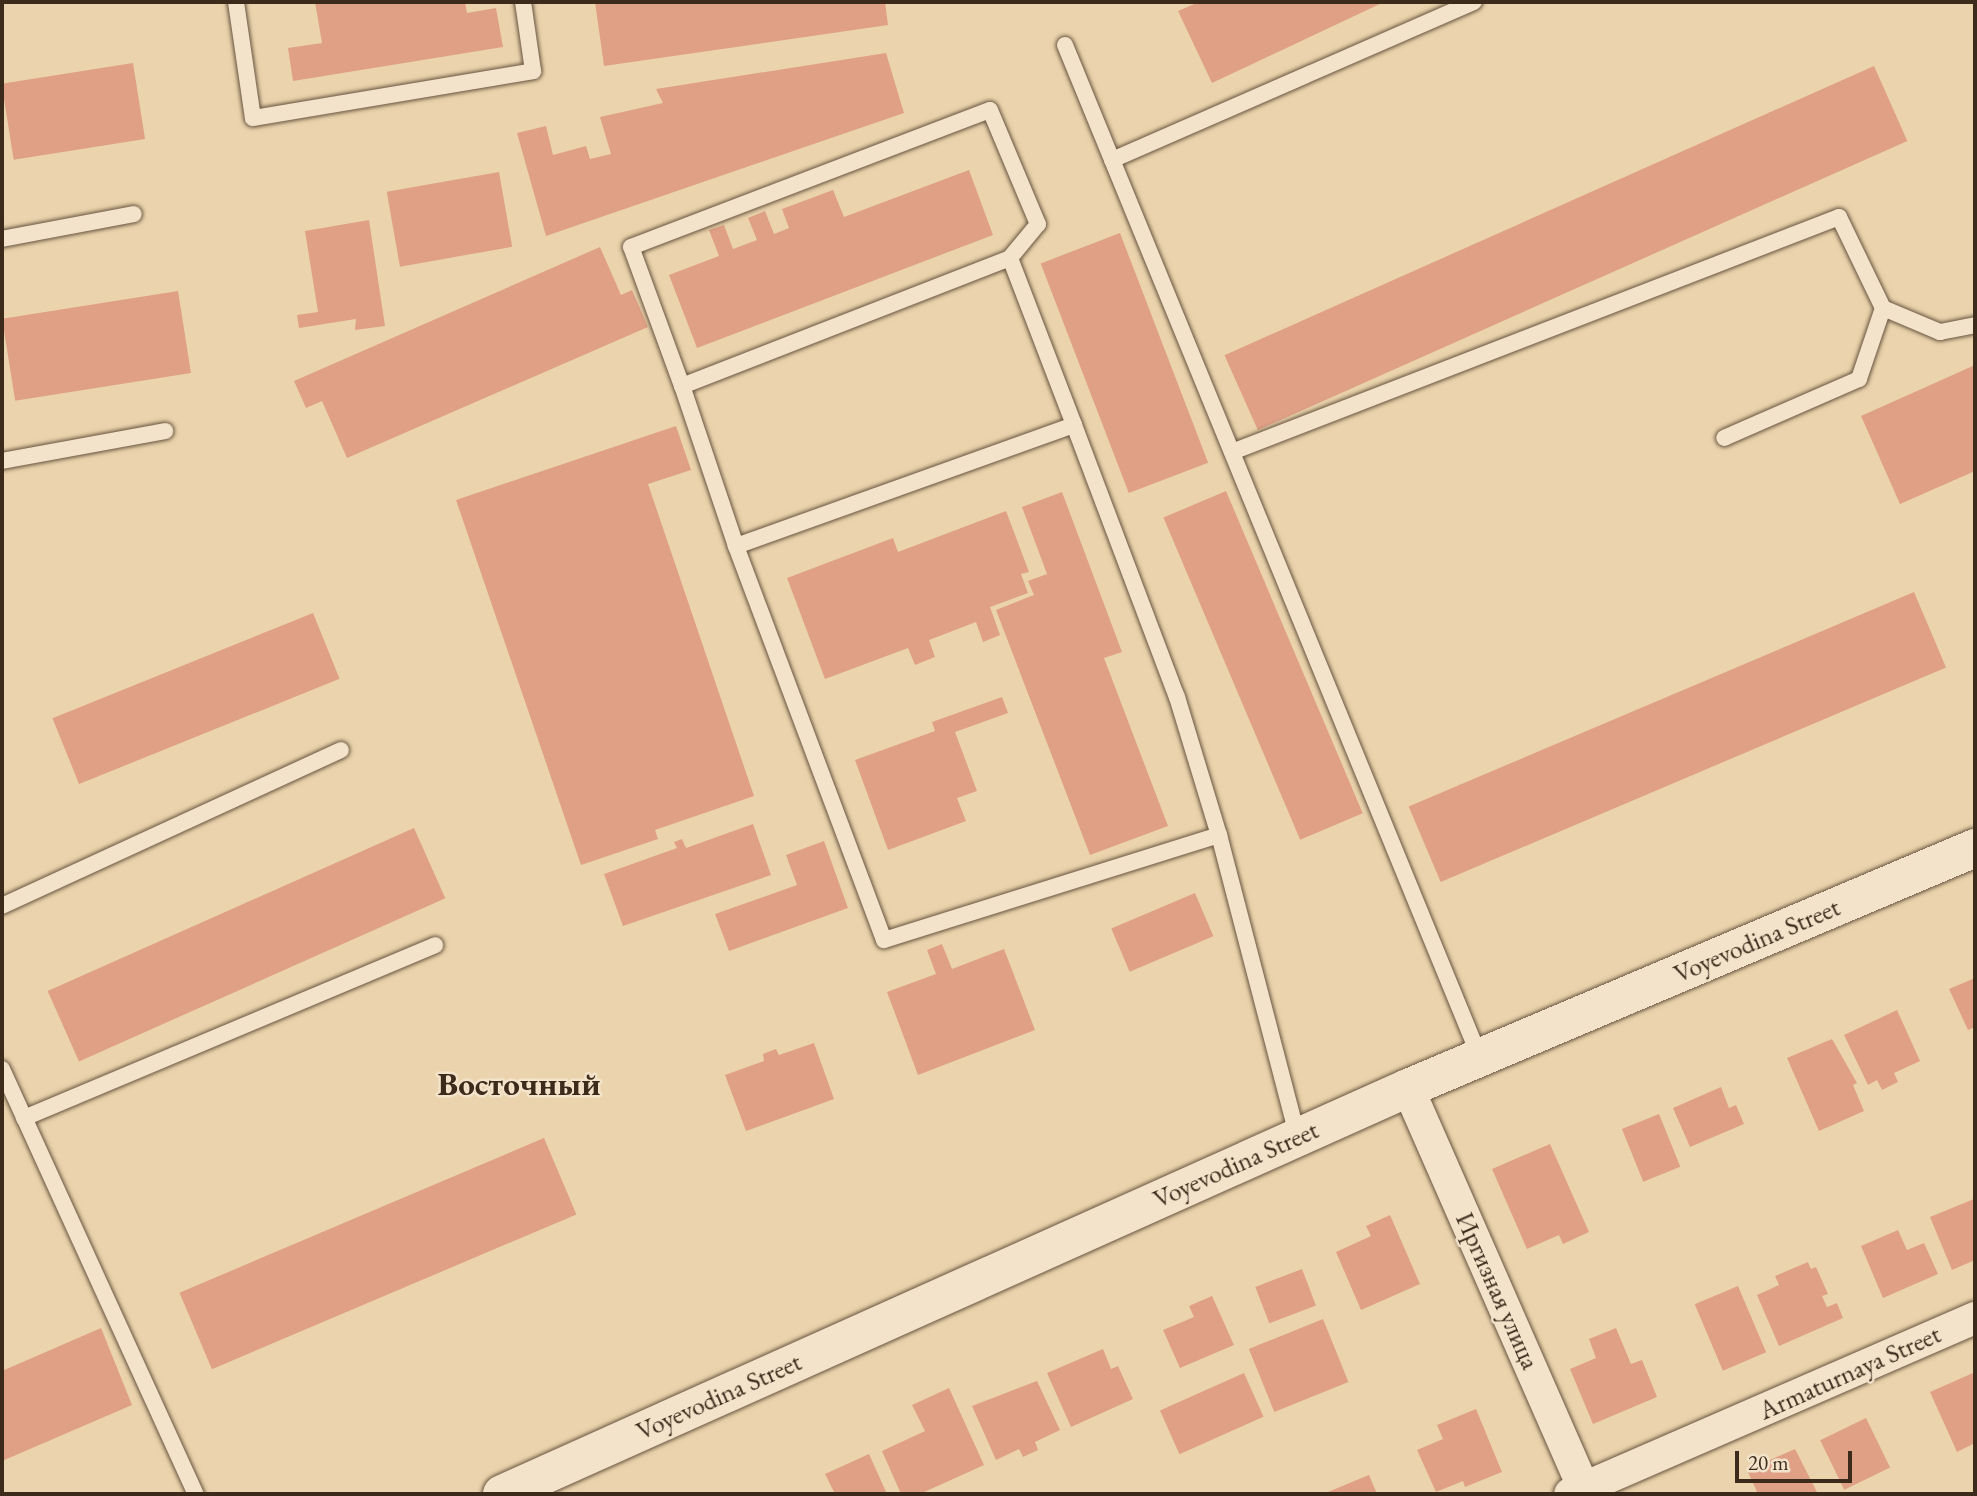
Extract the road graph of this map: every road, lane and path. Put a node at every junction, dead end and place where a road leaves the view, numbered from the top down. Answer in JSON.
{"nodes":[{"id":1,"x":236,"y":2,"type":"edge"},
{"id":2,"x":523,"y":2,"type":"edge"},
{"id":3,"x":1474,"y":2,"type":"edge"},
{"id":4,"x":1065,"y":45,"type":"dead end"},
{"id":5,"x":1112,"y":160,"type":"junction"},
{"id":6,"x":134,"y":214,"type":"dead end"},
{"id":7,"x":2,"y":239,"type":"edge"},
{"id":8,"x":1010,"y":258,"type":"junction"},
{"id":9,"x":1884,"y":308,"type":"junction"},
{"id":10,"x":1975,"y":325,"type":"edge"},
{"id":11,"x":682,"y":386,"type":"junction"},
{"id":12,"x":1074,"y":425,"type":"junction"},
{"id":13,"x":165,"y":431,"type":"dead end"},
{"id":14,"x":1724,"y":438,"type":"dead end"},
{"id":15,"x":1232,"y":452,"type":"junction"},
{"id":16,"x":2,"y":461,"type":"edge"},
{"id":17,"x":736,"y":546,"type":"junction"},
{"id":18,"x":341,"y":750,"type":"dead end"},
{"id":19,"x":1219,"y":835,"type":"junction"},
{"id":20,"x":1975,"y":848,"type":"edge"},
{"id":21,"x":2,"y":906,"type":"edge"},
{"id":22,"x":435,"y":945,"type":"dead end"},
{"id":23,"x":1480,"y":1058,"type":"junction"},
{"id":24,"x":2,"y":1069,"type":"edge"},
{"id":25,"x":1408,"y":1088,"type":"junction"},
{"id":26,"x":24,"y":1118,"type":"junction"},
{"id":27,"x":1298,"y":1138,"type":"junction"},
{"id":28,"x":1975,"y":1318,"type":"edge"},
{"id":29,"x":1580,"y":1492,"type":"edge"},
{"id":30,"x":196,"y":1494,"type":"edge"},
{"id":31,"x":502,"y":1494,"type":"edge"}],
"edges":[{"from":1,"to":2,"type":"lane"},
{"from":3,"to":5,"type":"lane"},
{"from":4,"to":5,"type":"lane"},
{"from":5,"to":15,"type":"lane"},
{"from":6,"to":7,"type":"lane"},
{"from":8,"to":11,"type":"lane"},
{"from":8,"to":11,"type":"lane"},
{"from":8,"to":12,"type":"lane"},
{"from":9,"to":10,"type":"lane"},
{"from":9,"to":14,"type":"lane"},
{"from":9,"to":15,"type":"lane"},
{"from":11,"to":17,"type":"lane"},
{"from":12,"to":17,"type":"lane"},
{"from":12,"to":19,"type":"lane"},
{"from":13,"to":16,"type":"lane"},
{"from":15,"to":23,"type":"lane"},
{"from":17,"to":19,"type":"lane"},
{"from":18,"to":21,"type":"lane"},
{"from":19,"to":27,"type":"lane"},
{"from":20,"to":23,"type":"street","name":"Voyevodina Street"},
{"from":22,"to":26,"type":"lane"},
{"from":23,"to":25,"type":"street","name":"Voyevodina Street"},
{"from":24,"to":26,"type":"lane"},
{"from":25,"to":27,"type":"street","name":"Voyevodina Street"},
{"from":25,"to":29,"type":"street","name":"Иргизная улица"},
{"from":26,"to":30,"type":"lane"},
{"from":27,"to":31,"type":"street","name":"Voyevodina Street"},
{"from":28,"to":29,"type":"street","name":"Armaturnaya Street"}]}
